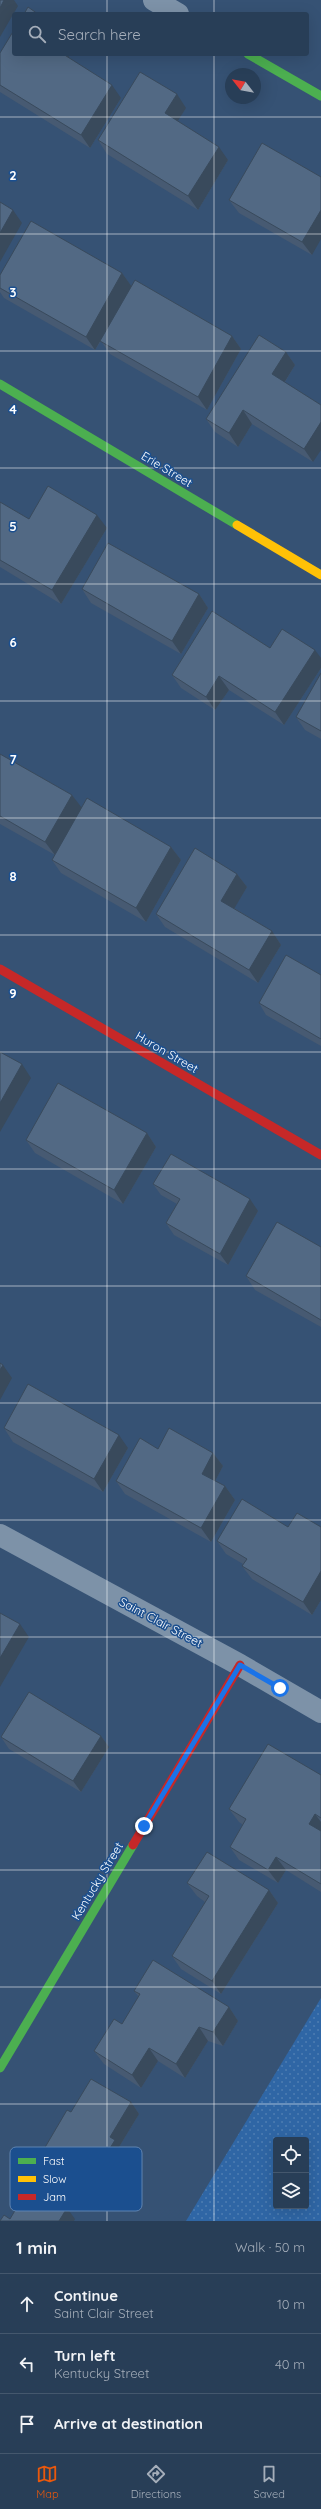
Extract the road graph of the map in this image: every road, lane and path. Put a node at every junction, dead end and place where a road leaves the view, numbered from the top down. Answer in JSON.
{"nodes":[{"id":1,"x":154,"y":0,"type":"edge"},
{"id":2,"x":175,"y":12,"type":"edge"},
{"id":3,"x":251,"y":56,"type":"edge"},
{"id":4,"x":321,"y":96,"type":"edge"},
{"id":5,"x":0,"y":384,"type":"edge"},
{"id":6,"x":321,"y":575,"type":"edge"},
{"id":7,"x":0,"y":969,"type":"edge"},
{"id":8,"x":321,"y":1155,"type":"edge"},
{"id":9,"x":0,"y":1535,"type":"edge"},
{"id":10,"x":240,"y":1665,"type":"junction"},
{"id":11,"x":321,"y":1712,"type":"edge"},
{"id":12,"x":0,"y":2068,"type":"edge"}],
"edges":[{"from":1,"to":2,"type":"street"},
{"from":3,"to":4,"type":"street"},
{"from":5,"to":6,"type":"street","name":"Erie Street"},
{"from":7,"to":8,"type":"street","name":"Huron Street"},
{"from":9,"to":10,"type":"street","name":"Saint Clair Street"},
{"from":10,"to":11,"type":"street","name":"Saint Clair Street"},
{"from":10,"to":12,"type":"street","name":"Kentucky Street"}]}
